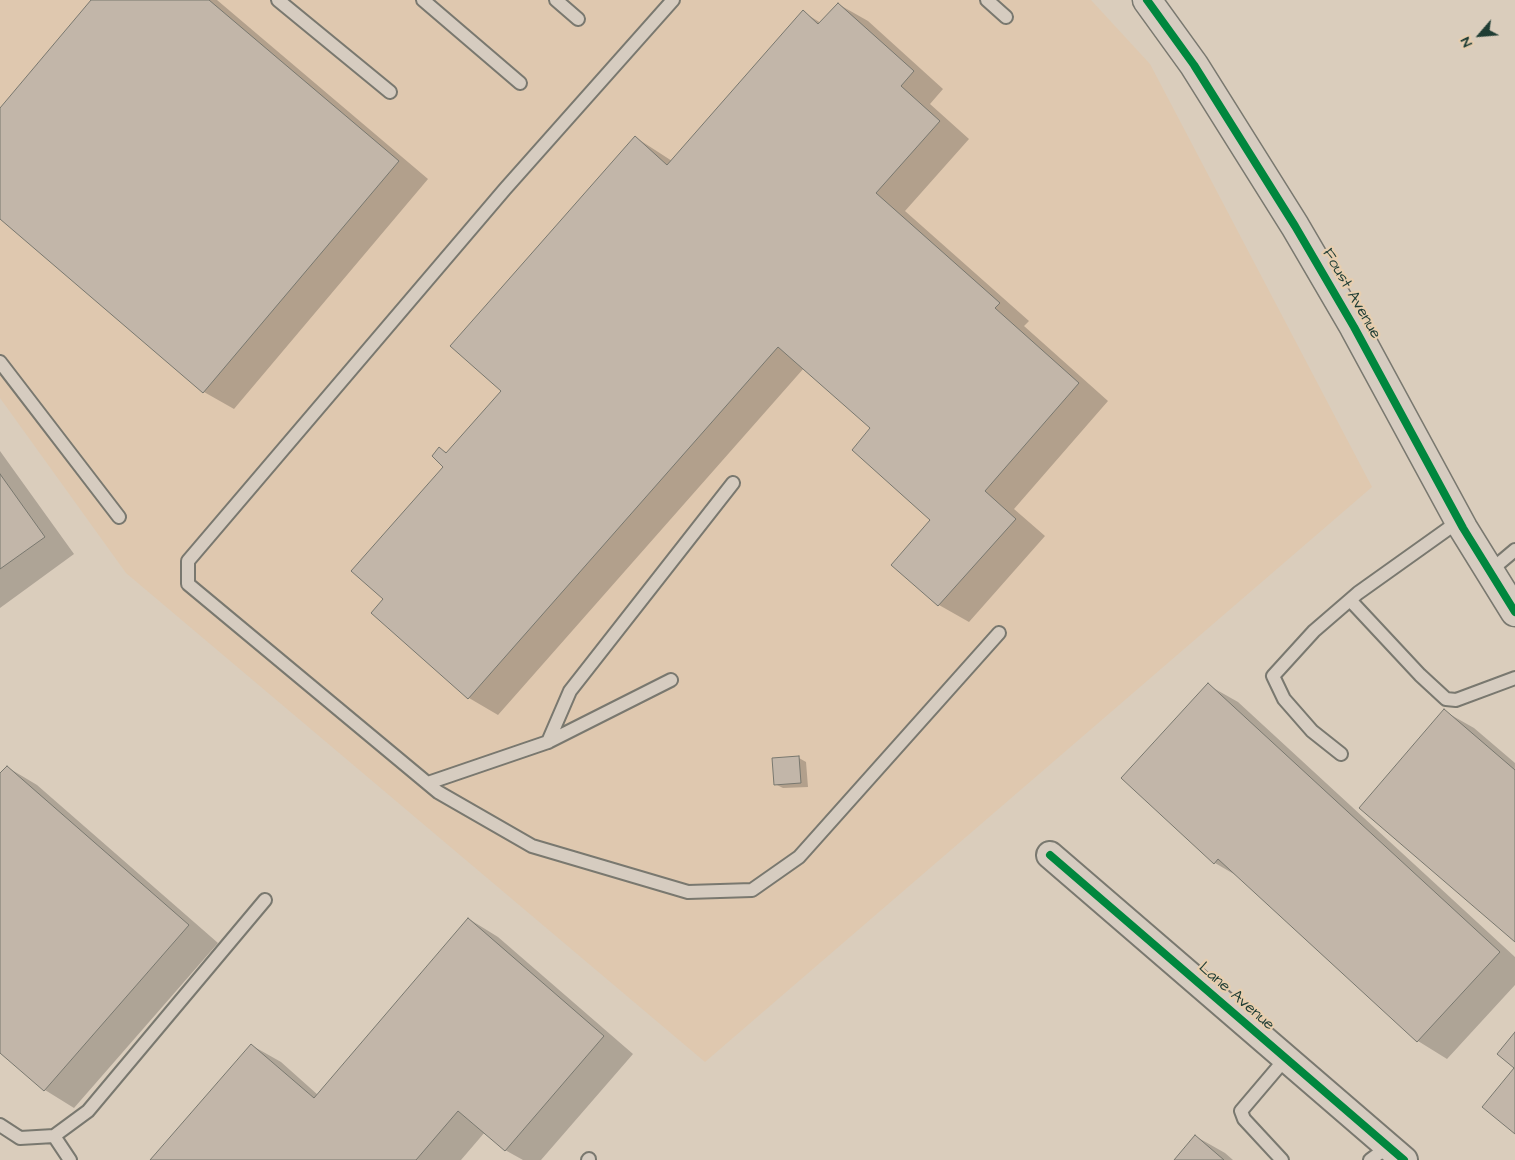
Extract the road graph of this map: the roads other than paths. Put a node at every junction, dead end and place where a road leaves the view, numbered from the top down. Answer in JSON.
{"nodes":[{"id":1,"x":278,"y":0,"type":"edge"},
{"id":2,"x":423,"y":0,"type":"edge"},
{"id":3,"x":556,"y":0,"type":"edge"},
{"id":4,"x":673,"y":0,"type":"edge"},
{"id":5,"x":987,"y":0,"type":"edge"},
{"id":6,"x":1148,"y":0,"type":"edge"},
{"id":7,"x":1006,"y":17,"type":"dead end"},
{"id":8,"x":578,"y":19,"type":"dead end"},
{"id":9,"x":520,"y":82,"type":"dead end"},
{"id":10,"x":390,"y":92,"type":"dead end"},
{"id":11,"x":0,"y":362,"type":"edge"},
{"id":12,"x":733,"y":483,"type":"dead end"},
{"id":13,"x":119,"y":517,"type":"dead end"},
{"id":14,"x":1459,"y":520,"type":"junction"},
{"id":15,"x":1515,"y":550,"type":"edge"},
{"id":16,"x":1490,"y":571,"type":"junction"},
{"id":17,"x":1350,"y":600,"type":"junction"},
{"id":18,"x":1515,"y":612,"type":"edge"},
{"id":19,"x":999,"y":633,"type":"dead end"},
{"id":20,"x":1515,"y":678,"type":"edge"},
{"id":21,"x":671,"y":680,"type":"dead end"},
{"id":22,"x":548,"y":742,"type":"junction"},
{"id":23,"x":1341,"y":754,"type":"dead end"},
{"id":24,"x":428,"y":783,"type":"junction"},
{"id":25,"x":1050,"y":855,"type":"dead end"},
{"id":26,"x":265,"y":900,"type":"dead end"},
{"id":27,"x":1286,"y":1058,"type":"junction"},
{"id":28,"x":0,"y":1125,"type":"edge"},
{"id":29,"x":54,"y":1136,"type":"junction"},
{"id":30,"x":1388,"y":1156,"type":"edge"},
{"id":31,"x":70,"y":1160,"type":"edge"},
{"id":32,"x":1282,"y":1160,"type":"edge"}],
"edges":[{"from":1,"to":10,"type":"lane"},
{"from":2,"to":9,"type":"lane"},
{"from":3,"to":8,"type":"lane"},
{"from":4,"to":24,"type":"lane"},
{"from":5,"to":7,"type":"lane"},
{"from":6,"to":14,"type":"street","name":"Foust Avenue"},
{"from":11,"to":13,"type":"lane"},
{"from":12,"to":22,"type":"lane"},
{"from":14,"to":16,"type":"street","name":"Foust Avenue"},
{"from":14,"to":17,"type":"lane"},
{"from":15,"to":16,"type":"lane"},
{"from":16,"to":18,"type":"street","name":"Foust Avenue"},
{"from":17,"to":20,"type":"lane"},
{"from":17,"to":23,"type":"lane"},
{"from":19,"to":24,"type":"lane"},
{"from":21,"to":22,"type":"lane"},
{"from":22,"to":24,"type":"lane"},
{"from":25,"to":27,"type":"street","name":"Lane Avenue"},
{"from":26,"to":29,"type":"lane"},
{"from":27,"to":30,"type":"street","name":"Lane Avenue"},
{"from":27,"to":32,"type":"lane"},
{"from":28,"to":29,"type":"lane"},
{"from":29,"to":31,"type":"lane"}]}
